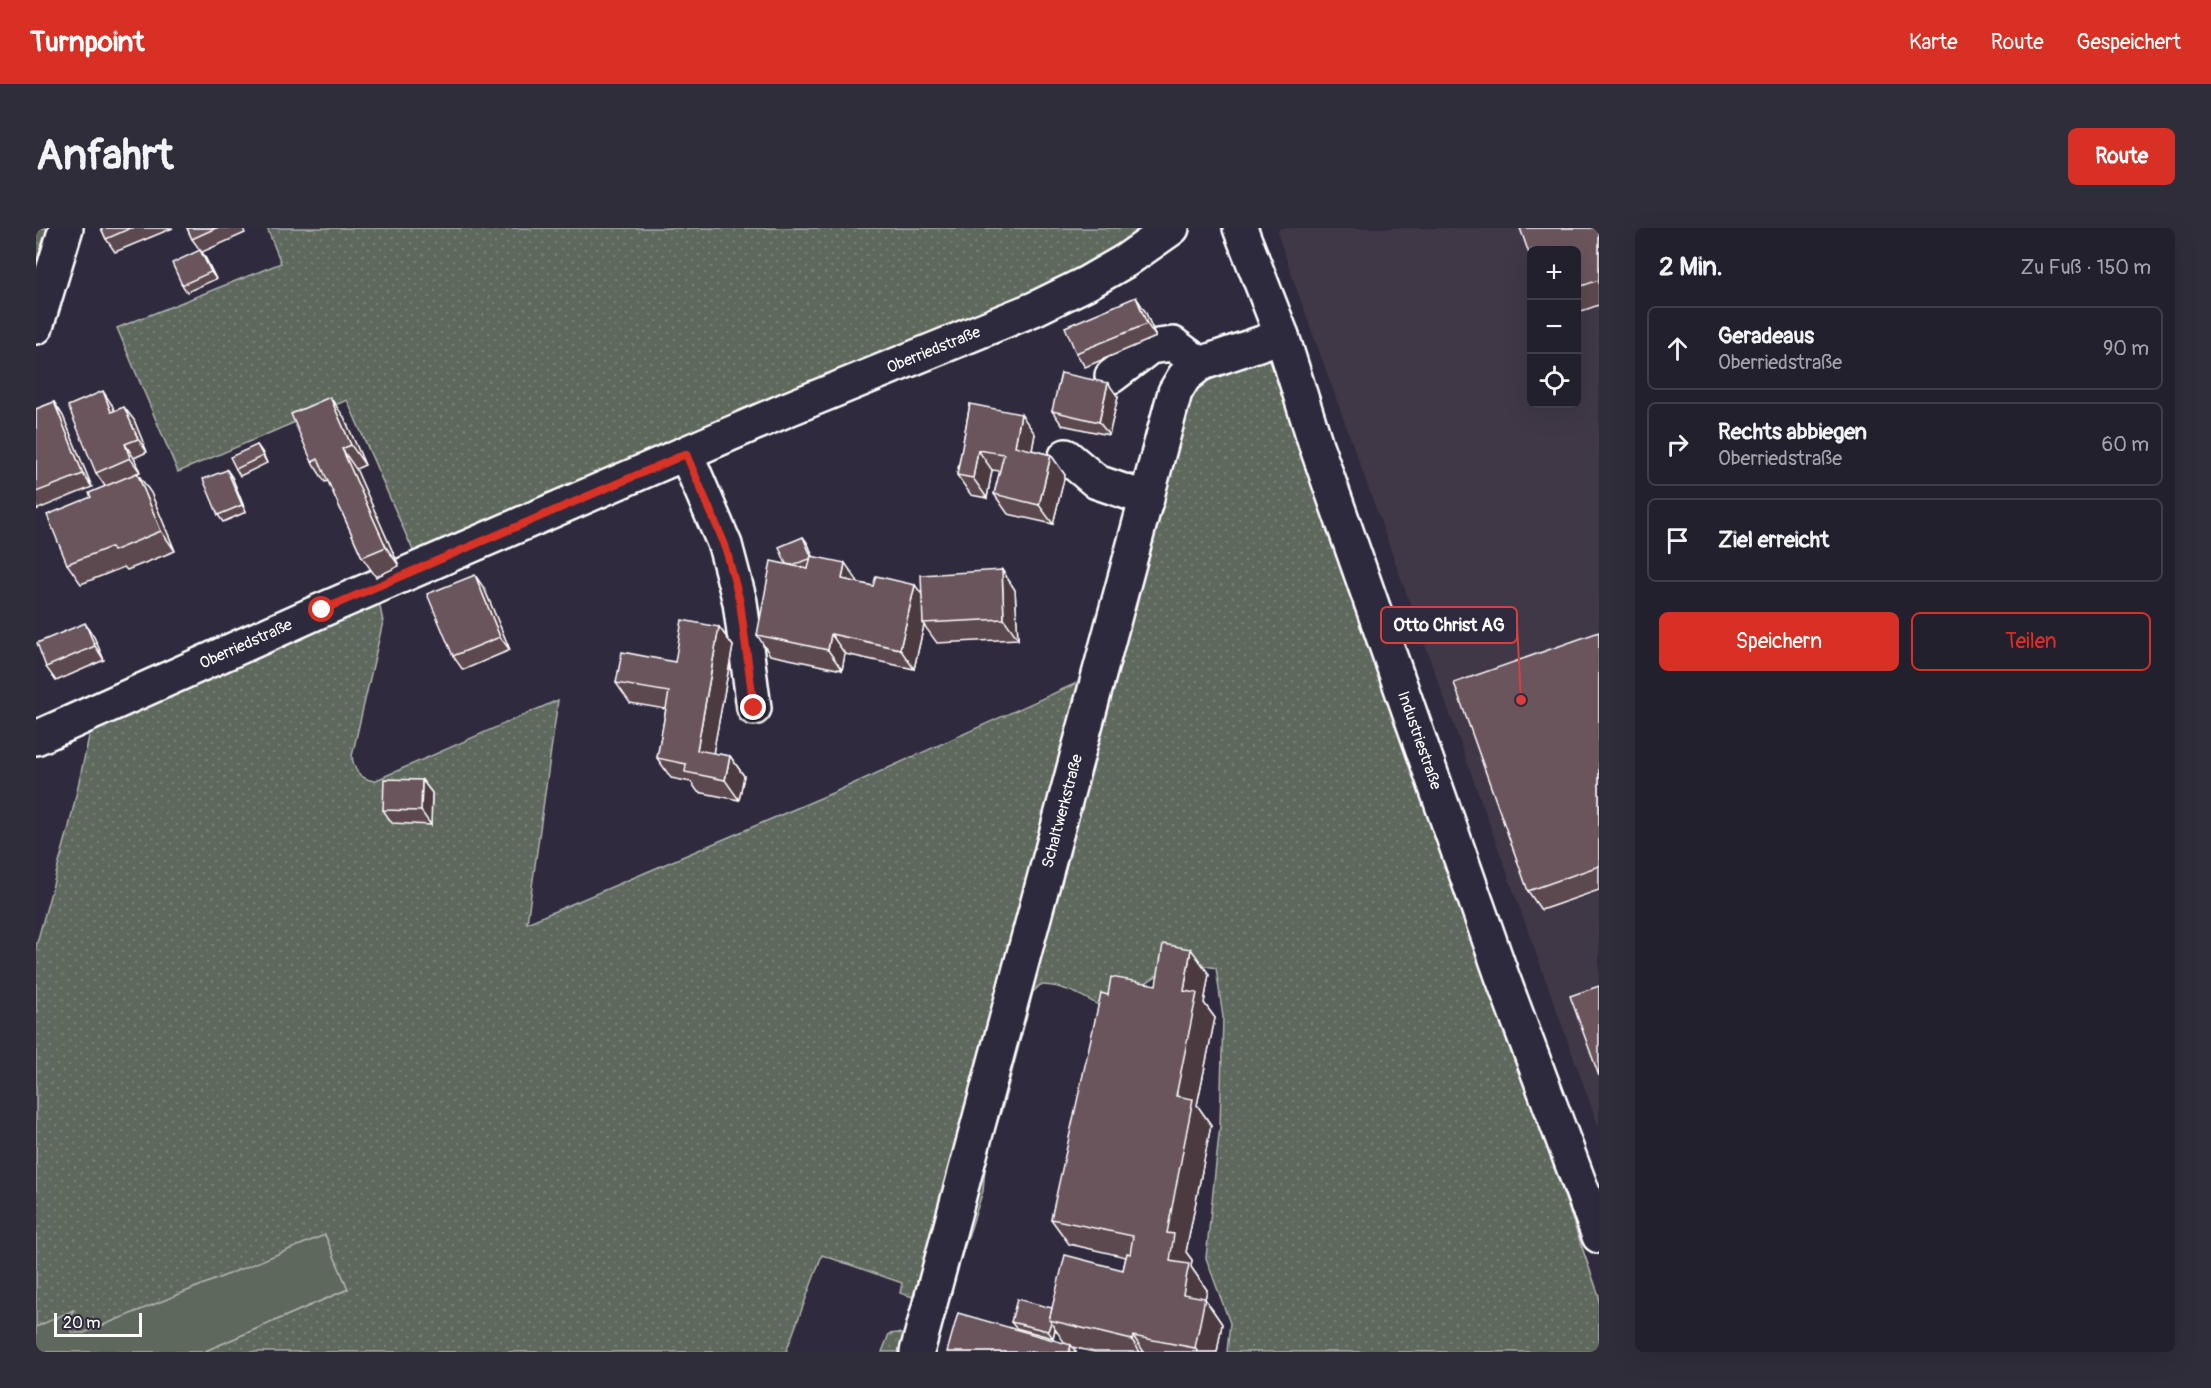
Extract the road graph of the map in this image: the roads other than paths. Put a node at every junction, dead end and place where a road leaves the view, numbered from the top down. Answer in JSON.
{"nodes":[{"id":1,"x":66,"y":228,"type":"edge"},
{"id":2,"x":1172,"y":228,"type":"edge"},
{"id":3,"x":1243,"y":236,"type":"edge"},
{"id":4,"x":36,"y":327,"type":"edge"},
{"id":5,"x":1282,"y":336,"type":"junction"},
{"id":6,"x":1200,"y":364,"type":"junction"},
{"id":7,"x":1112,"y":376,"type":"dead end"},
{"id":8,"x":686,"y":454,"type":"junction"},
{"id":9,"x":1066,"y":456,"type":"dead end"},
{"id":10,"x":1147,"y":499,"type":"junction"},
{"id":11,"x":754,"y":708,"type":"dead end"},
{"id":12,"x":36,"y":738,"type":"edge"},
{"id":13,"x":1599,"y":1236,"type":"edge"},
{"id":14,"x":917,"y":1352,"type":"edge"}],
"edges":[{"from":1,"to":4,"type":"street"},
{"from":2,"to":8,"type":"street","name":"Oberriedstraße"},
{"from":3,"to":5,"type":"street","name":"Industriestraße"},
{"from":5,"to":6,"type":"street","name":"Schaltwerkstraße"},
{"from":5,"to":13,"type":"street","name":"Industriestraße"},
{"from":6,"to":7,"type":"street"},
{"from":6,"to":10,"type":"street","name":"Schaltwerkstraße"},
{"from":8,"to":11,"type":"street"},
{"from":8,"to":12,"type":"street","name":"Oberriedstraße"},
{"from":9,"to":10,"type":"street"},
{"from":10,"to":14,"type":"street","name":"Schaltwerkstraße"}]}
